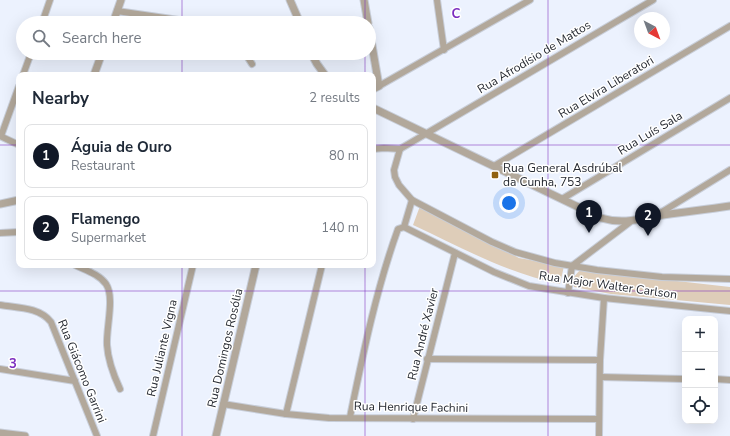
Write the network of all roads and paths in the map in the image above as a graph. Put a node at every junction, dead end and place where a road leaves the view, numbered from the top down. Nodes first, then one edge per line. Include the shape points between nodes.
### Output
1 (50, 0) edge
2 (121, 0) edge
3 (290, 0) edge
4 (364, 0) edge
5 (437, 0) edge
6 (530, 0) edge
7 (653, 0) edge
8 (117, 11) junction
9 (44, 16) edge
10 (115, 16) edge
11 (151, 16) edge
12 (297, 16) edge
13 (367, 16) edge
14 (730, 26) edge
15 (444, 50) junction
16 (28, 60) edge
17 (99, 60) edge
18 (249, 60) edge
19 (315, 60) edge
20 (373, 60) edge
21 (252, 64) dead end
22 (24, 72) edge
23 (95, 72) edge
24 (323, 72) edge
25 (374, 72) edge
26 (376, 88) edge
27 (16, 94) edge
28 (730, 98) edge
29 (376, 109) edge
30 (426, 134) junction
31 (0, 136) edge
32 (16, 144) edge
33 (376, 149) edge
34 (400, 149) junction
35 (494, 166) junction
36 (730, 170) edge
37 (412, 200) junction
38 (562, 200) junction
39 (16, 201) edge
40 (0, 204) edge
41 (730, 206) edge
42 (655, 216) junction
43 (630, 222) junction
44 (404, 227) junction
45 (16, 232) edge
46 (0, 233) edge
47 (455, 253) junction
48 (572, 266) junction
49 (81, 268) edge
50 (192, 268) edge
51 (255, 268) edge
52 (321, 268) edge
53 (730, 280) edge
54 (568, 293) junction
55 (604, 298) junction
56 (0, 305) edge
57 (730, 311) edge
58 (428, 359) junction
59 (600, 360) junction
60 (0, 369) edge
61 (600, 378) junction
62 (682, 379) edge
63 (718, 379) edge
64 (730, 380) edge
65 (75, 381) junction
66 (120, 389) dead end
67 (223, 404) junction
68 (286, 414) junction
69 (350, 418) junction
70 (413, 419) junction
71 (599, 419) junction
72 (0, 433) edge
73 (25, 436) edge
74 (96, 436) edge
75 (153, 436) edge
76 (216, 436) edge
77 (599, 436) edge

1 - 9 street
2 - 8 street
3 - 12 street
4 - 13 street
5 - 15 street
6 - 15 street
7 - 30 street, Rua Afrodísio de Mattos
8 - 10 street
8 - 11 street
14 - 35 street, Rua Elvira Liberatori
15 - 26 street
16 - 22 street
17 - 23 street
18 - 21 street
19 - 24 street
20 - 25 street
27 - 31 street
28 - 38 street, Rua Luís Sala
29 - 30 street
30 - 34 street
30 - 35 street
31 - 32 street
33 - 34 street
34 - 37 street, Rua Major Walter Carlson via 394,170 395,177
35 - 38 street
36 - 42 street
37 - 44 street
37 - 48 street, Rua Major Walter Carlson via 515,252
38 - 43 street via 601,218
39 - 40 street
41 - 42 street
42 - 43 street
43 - 48 street
44 - 47 street, Rua Major Walter Carlson
44 - 69 street via 398,229 391,250 365,344
45 - 46 street
47 - 54 street, Rua Major Walter Carlson via 529,286
47 - 58 street, Rua André Xavier
48 - 53 street, Rua Major Walter Carlson via 662,277
48 - 54 street
49 - 66 street via 100,278 110,293 107,344 109,362
50 - 75 street, Rua Juliante Vigna
51 - 67 street, Rua Domingos Rosólia
52 - 68 street
54 - 55 street, Rua Major Walter Carlson
55 - 57 street, Rua Major Walter Carlson
55 - 59 street
56 - 65 street, Rua Giácomo Garrini via 37,311 46,316
58 - 59 street
58 - 70 street, Rua André Xavier
59 - 61 street
60 - 65 street
61 - 62 street
61 - 71 street
63 - 64 street
65 - 74 street, Rua Giácomo Garrini
67 - 68 street, Rua Henrique Fachini
67 - 76 street, Rua Domingos Rosólia
68 - 69 street, Rua Henrique Fachini
69 - 70 street, Rua Henrique Fachini
70 - 71 street, Rua Henrique Fachini
71 - 77 street
72 - 73 street

